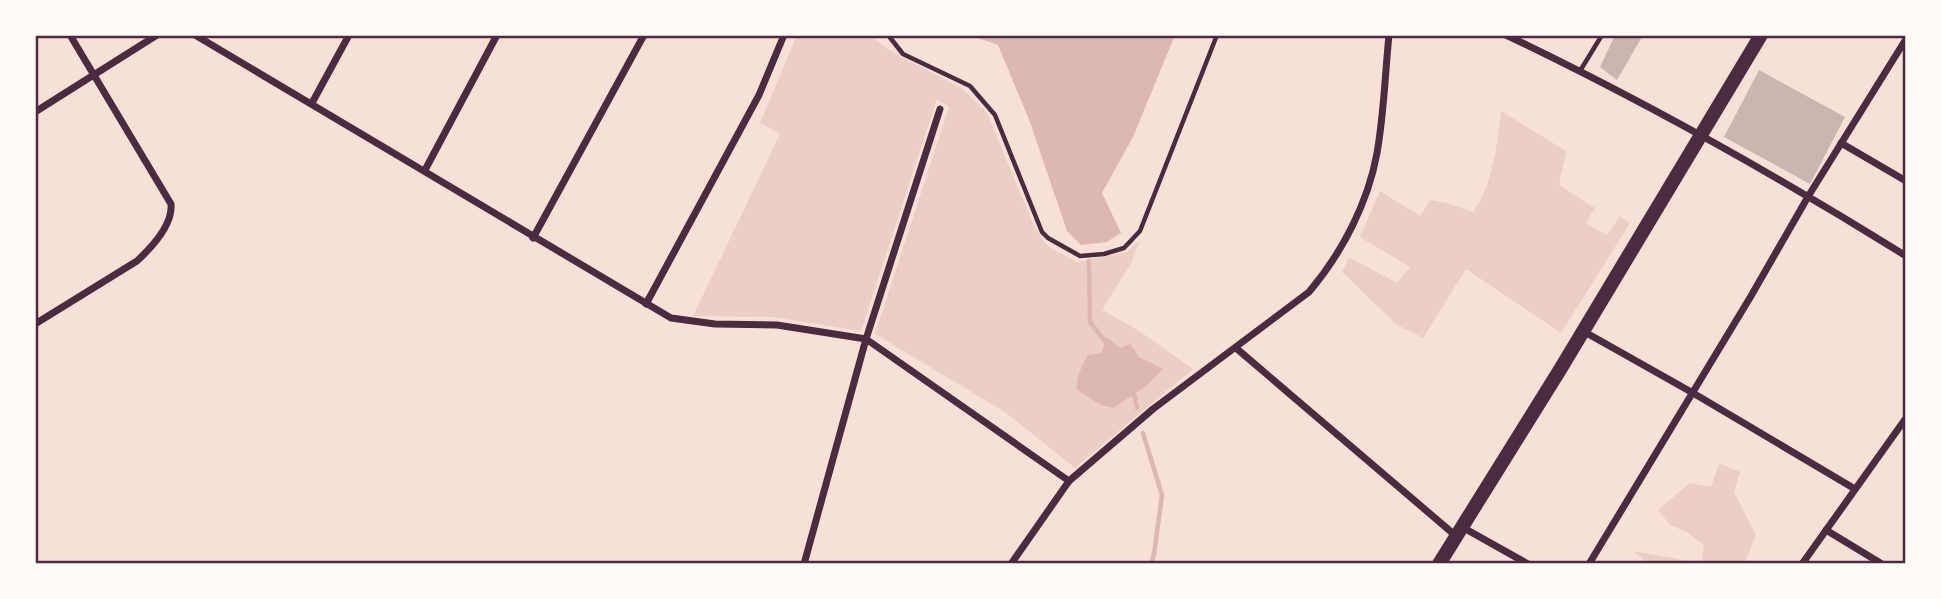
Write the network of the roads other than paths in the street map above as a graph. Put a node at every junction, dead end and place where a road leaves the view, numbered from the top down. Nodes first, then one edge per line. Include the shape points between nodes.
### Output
1 (70, 35) edge
2 (157, 35) edge
3 (195, 35) edge
4 (349, 35) edge
5 (498, 35) edge
6 (644, 35) edge
7 (784, 35) edge
8 (888, 35) edge
9 (1217, 35) edge
10 (1389, 35) edge
11 (1506, 35) edge
12 (1602, 35) edge
13 (1761, 35) edge
14 (1906, 39) edge
15 (1580, 71) junction
16 (96, 75) junction
17 (312, 103) junction
18 (940, 109) dead end
19 (35, 112) edge
20 (1701, 134) junction
21 (1841, 144) junction
22 (425, 170) junction
23 (1906, 181) edge
24 (1808, 195) junction
25 (533, 238) junction
26 (1906, 256) edge
27 (646, 304) junction
28 (35, 324) edge
29 (1582, 331) junction
30 (866, 339) junction
31 (1236, 348) junction
32 (1693, 393) junction
33 (1906, 418) edge
34 (1069, 481) junction
35 (1855, 489) junction
36 (1826, 530) junction
37 (1459, 532) junction
38 (803, 564) edge
39 (1011, 564) edge
40 (1438, 564) edge
41 (1528, 564) edge
42 (1589, 564) edge
43 (1802, 564) edge
44 (1882, 564) edge

1 - 16 street
2 - 16 street
3 - 17 street
4 - 17 street
5 - 22 street
6 - 25 street
7 - 27 street via 759,95
8 - 9 lane via 903,54 970,86 988,105 1042,232 1080,256 1124,247 1140,230
10 - 31 street via 1377,153 1349,233 1310,292
11 - 15 street
12 - 15 lane
13 - 20 main road
14 - 21 street
15 - 20 street
16 - 19 street
16 - 28 street via 171,204 169,217 137,261
17 - 22 street
18 - 30 street
20 - 24 street
20 - 29 main road
21 - 23 street
21 - 24 street
22 - 25 street
24 - 26 street
24 - 32 street
25 - 27 street
27 - 30 street via 684,321 776,325
29 - 32 street
29 - 37 main road
30 - 34 street
30 - 38 street
31 - 34 street via 1153,409
31 - 37 street
32 - 35 street
32 - 42 street
33 - 35 street
34 - 39 street
35 - 36 street
36 - 43 street
36 - 44 street
37 - 40 main road
37 - 41 street

